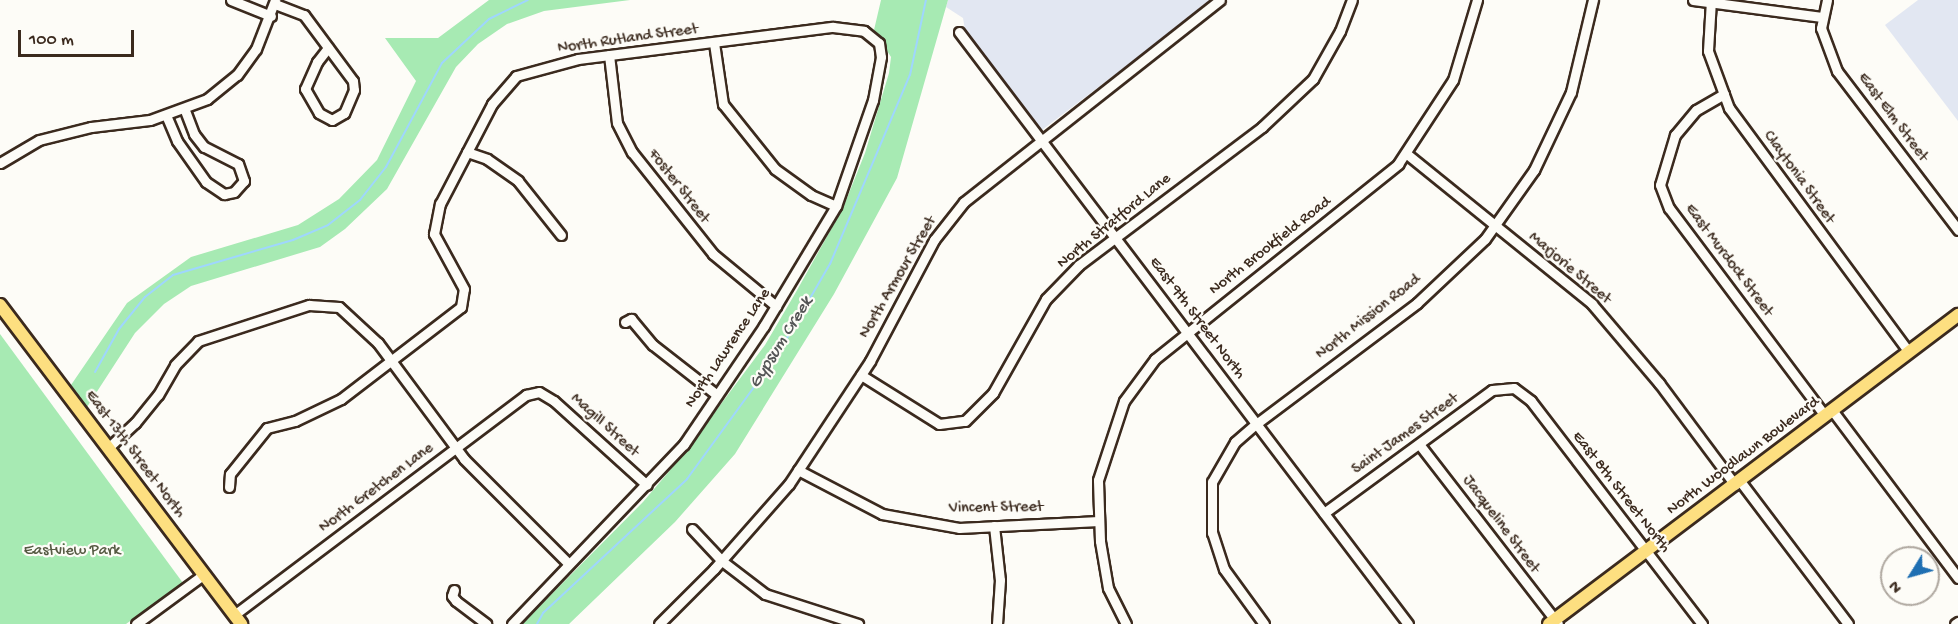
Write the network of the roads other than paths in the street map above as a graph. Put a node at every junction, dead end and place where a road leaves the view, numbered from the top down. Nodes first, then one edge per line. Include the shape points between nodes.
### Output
1 (231, 0) edge
2 (1220, 0) edge
3 (1352, 0) edge
4 (1477, 0) edge
5 (1593, 0) edge
6 (1693, 0) edge
7 (1827, 0) edge
8 (275, 2) edge
9 (1711, 2) edge
10 (272, 16) junction
11 (1822, 17) junction
12 (959, 32) dead end
13 (875, 40) joint
14 (714, 43) junction
15 (328, 48) junction
16 (609, 55) junction
17 (1724, 94) junction
18 (184, 110) junction
19 (166, 115) junction
20 (1040, 138) junction
21 (467, 152) junction
22 (1407, 154) junction
23 (2, 163) edge
24 (836, 206) junction
25 (1494, 226) junction
26 (1958, 230) edge
27 (561, 235) dead end
28 (1115, 237) junction
29 (0, 305) edge
30 (776, 306) junction
31 (1958, 315) edge
32 (625, 322) dead end
33 (1187, 332) junction
34 (1909, 352) junction
35 (392, 362) junction
36 (861, 375) junction
37 (1508, 389) joint
38 (539, 392) joint
39 (717, 395) junction
40 (1829, 413) junction
41 (1256, 423) junction
42 (1419, 444) junction
43 (108, 448) junction
44 (456, 448) junction
45 (798, 470) junction
46 (1737, 483) junction
47 (647, 485) junction
48 (229, 487) dead end
49 (1324, 513) junction
50 (1099, 521) junction
51 (994, 526) junction
52 (692, 529) dead end
53 (1647, 551) junction
54 (722, 561) junction
55 (568, 563) junction
56 (204, 574) junction
57 (1958, 578) edge
58 (453, 590) dead end
59 (238, 619) edge
60 (1554, 623) edge
61 (136, 624) edge
62 (486, 624) edge
63 (512, 624) edge
64 (659, 624) edge
65 (858, 624) edge
66 (997, 624) edge
67 (1126, 624) edge
68 (1264, 624) edge
69 (1408, 624) edge
70 (1702, 624) edge
71 (1848, 624) edge

1 - 10 street
2 - 20 street, North Armour Street
3 - 28 street, North Stratford Lane via 1341,31 1313,79 1262,128
4 - 22 street, North Brookfield Road via 1453,80
5 - 25 street, North Mission Road via 1571,92 1534,170
6 - 9 street
7 - 11 street
8 - 10 street
8 - 15 street via 304,15
9 - 11 street
9 - 17 street, Claytonia Street via 1708,51
10 - 18 street via 256,49 237,75 207,99
11 - 26 street, East Elm Street via 1824,39 1837,71
12 - 20 street, East 9th Street North
13 - 14 street, North Rutland Street via 864,31 833,27
13 - 24 street, North Lawrence Lane via 881,57 873,100
14 - 16 street, North Rutland Street
14 - 24 street via 723,104 775,170 811,195
15 - 15 street via 305,88 319,113 333,120 344,113 354,90 353,81
16 - 21 street, North Rutland Street via 516,76 492,104
16 - 30 street, Foster Street via 617,123 632,152 713,254
17 - 34 street, Claytonia Street via 1729,108 1771,168
17 - 40 street, East Murdock Street via 1696,110 1675,135 1660,185 1669,208
18 - 19 street
18 - 19 street via 204,147 238,164 244,181 234,192 224,194 206,182 177,141
19 - 23 street via 39,141
20 - 28 street, East 9th Street North
20 - 36 street, North Armour Street via 963,202 934,240
21 - 27 street via 487,159 518,181
21 - 35 street, North Rutland Street via 440,204 434,234 465,289 461,307
22 - 25 street, Marjorie Street
22 - 33 street, North Brookfield Road via 1321,229
24 - 30 street, North Lawrence Lane
25 - 41 street, North Mission Road via 1417,303
25 - 46 street, Marjorie Street via 1592,304
28 - 33 street, East 9th Street North
28 - 36 street, North Stratford Lane via 1047,299 993,393 965,421 939,424
29 - 43 main road, East 13th Street North
30 - 39 street, North Lawrence Lane
31 - 34 main road, North Woodlawn Boulevard
32 - 39 street via 631,319 653,345
33 - 41 street, East 9th Street North
33 - 50 street, North Brookfield Road via 1155,359 1124,401 1098,480
34 - 40 main road, North Woodlawn Boulevard
35 - 43 street via 358,321 339,307 309,305 244,323 198,341 175,365 135,423
35 - 44 street
35 - 48 street, North Rutland Street via 341,399 295,422 267,428 230,474
36 - 45 street, North Armour Street
37 - 42 street, Saint James Street via 1492,390
37 - 53 street, East 8th Street North via 1515,388 1531,401
38 - 44 street, North Gretchen Lane via 526,395
38 - 47 street, Magill Street
39 - 47 street, North Lawrence Lane via 684,444
40 - 46 main road, North Woodlawn Boulevard
40 - 57 street, East Murdock Street
41 - 49 street, East 9th Street North
41 - 68 street, North Mission Road via 1235,442 1212,482 1212,524 1224,569
42 - 49 street, Saint James Street
42 - 60 street, Jacqueline Street
43 - 56 main road, East 13th Street North
44 - 55 street
44 - 59 street, North Gretchen Lane
45 - 51 street, Vincent Street via 882,514 959,528
45 - 54 street, North Armour Street
46 - 53 main road, North Woodlawn Boulevard
46 - 71 street, Marjorie Street
47 - 55 street, North Lawrence Lane
49 - 69 street, East 9th Street North
50 - 51 street, Vincent Street
50 - 67 street, North Brookfield Road via 1108,588
51 - 66 street via 1000,580
52 - 54 street
53 - 60 main road, North Woodlawn Boulevard
53 - 70 street, East 8th Street North
54 - 64 street, North Armour Street
54 - 65 street via 765,594
55 - 63 street, North Lawrence Lane
56 - 59 main road, East 13th Street North
56 - 61 street
58 - 62 street via 452,596

